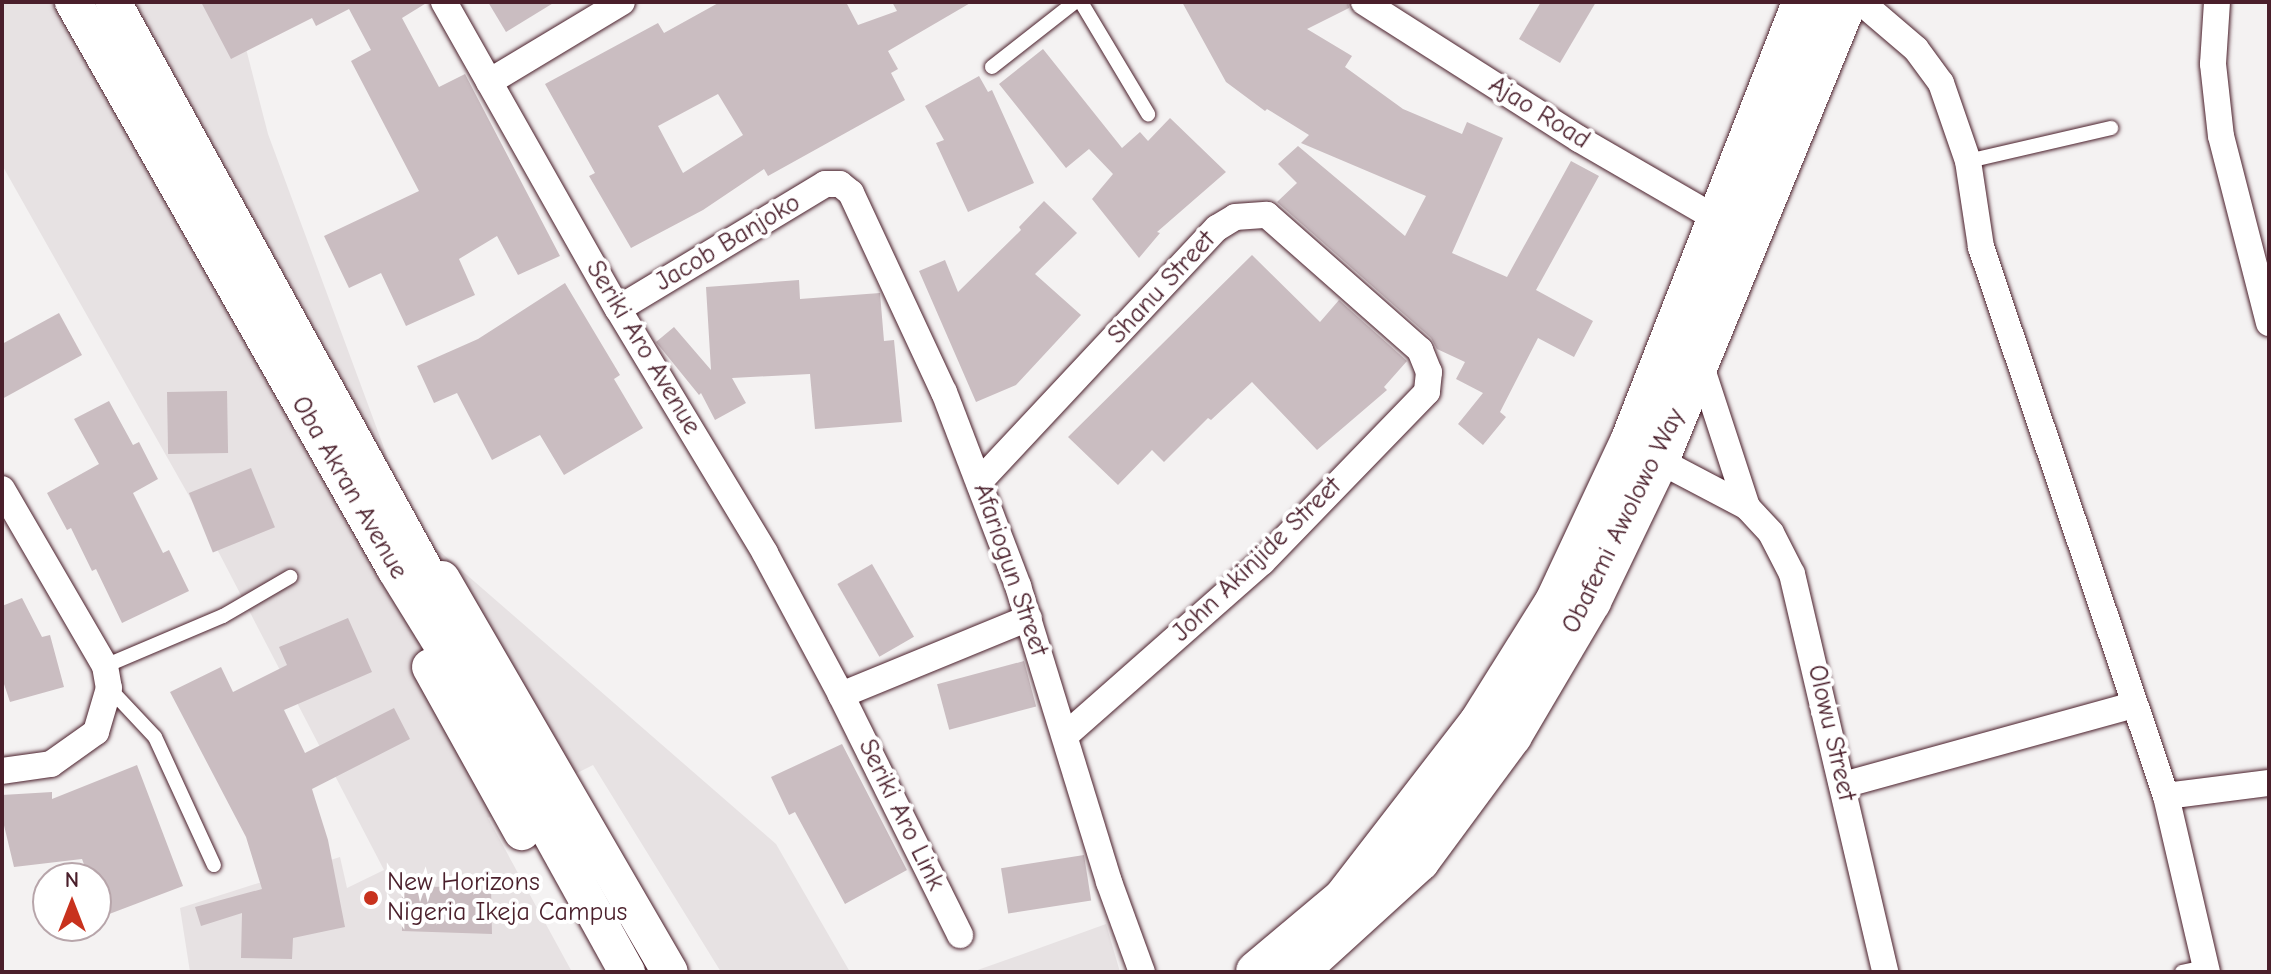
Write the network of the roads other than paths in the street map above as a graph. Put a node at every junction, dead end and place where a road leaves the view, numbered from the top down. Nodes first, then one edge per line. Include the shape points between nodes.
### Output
1 (73, 2) edge
2 (113, 2) edge
3 (444, 2) edge
4 (622, 2) edge
5 (1078, 2) edge
6 (1364, 2) edge
7 (1803, 2) edge
8 (1846, 2) edge
9 (1861, 2) edge
10 (2217, 2) edge
11 (992, 67) dead end
12 (489, 82) junction
13 (1148, 114) dead end
14 (2111, 128) dead end
15 (1968, 161) junction
16 (840, 184) joint
17 (1717, 219) junction
18 (2265, 292) edge
19 (618, 309) junction
20 (2269, 323) edge
21 (1699, 360) junction
22 (1429, 372) joint
23 (1658, 460) junction
24 (979, 482) junction
25 (2, 489) edge
26 (1747, 507) junction
27 (403, 531) junction
28 (395, 569) junction
29 (290, 577) dead end
30 (1029, 618) junction
31 (107, 677) junction
32 (841, 695) junction
33 (486, 699) junction
34 (2134, 705) junction
35 (1066, 735) junction
36 (2, 771) edge
37 (2269, 783) edge
38 (1843, 785) junction
39 (2166, 796) junction
40 (214, 865) dead end
41 (1350, 907) junction
42 (960, 935) dead end
43 (2198, 970) edge
44 (600, 972) edge
45 (627, 972) edge
46 (651, 972) edge
47 (670, 972) edge
48 (1142, 972) edge
49 (1257, 972) edge
50 (1296, 972) edge
51 (1885, 972) edge

1 - 28 main road, Oba Akran Avenue
2 - 27 main road, Oba Akran Avenue
3 - 12 street, Seriki Aro Avenue
4 - 12 street
5 - 11 lane
5 - 13 lane
6 - 17 street, Ajao Road via 1579,139
7 - 17 main road, Obafemi Awolowo Way
8 - 21 main road, Obafemi Awolowo Way
9 - 15 street via 1916,49 1941,83
10 - 18 street via 2213,64 2221,136
12 - 19 street, Seriki Aro Avenue
14 - 15 lane
15 - 34 street via 1981,247
16 - 19 street, Jacob Banjoko via 825,184
16 - 24 street, Afariogun Street via 851,193 944,392
17 - 41 main road, Obafemi Awolowo Way via 1631,442 1556,602 1480,723
18 - 20 street
19 - 32 street, Seriki Aro Avenue via 765,553
21 - 23 main road, Obafemi Awolowo Way
21 - 26 street, Olowu Street
22 - 24 street, Shanu Street via 1420,350 1267,215 1235,217 1217,228
22 - 35 street, John Akinjide Street via 1427,392 1262,562
23 - 26 street, Olowu Street
23 - 41 main road, Obafemi Awolowo Way via 1590,601 1511,735 1419,860
24 - 30 street, Afariogun Street
25 - 31 street
26 - 38 street, Olowu Street via 1771,533 1792,574
27 - 33 main road, Oba Akran Avenue
27 - 47 main road via 432,564 492,663
28 - 33 main road, Oba Akran Avenue
28 - 44 main road via 400,611
29 - 31 lane
30 - 32 street
30 - 35 street, Afariogun Street
31 - 36 street via 96,732 51,764
31 - 40 lane via 155,737
32 - 42 street, Seriki Aro Link
33 - 45 main road, Oba Akran Avenue
33 - 46 main road, Oba Akran Avenue
34 - 38 street
34 - 39 street
35 - 48 street, Afariogun Street
37 - 39 street
38 - 51 street, Olowu Street
39 - 43 street
41 - 49 main road, Obafemi Awolowo Way
41 - 50 main road, Obafemi Awolowo Way

